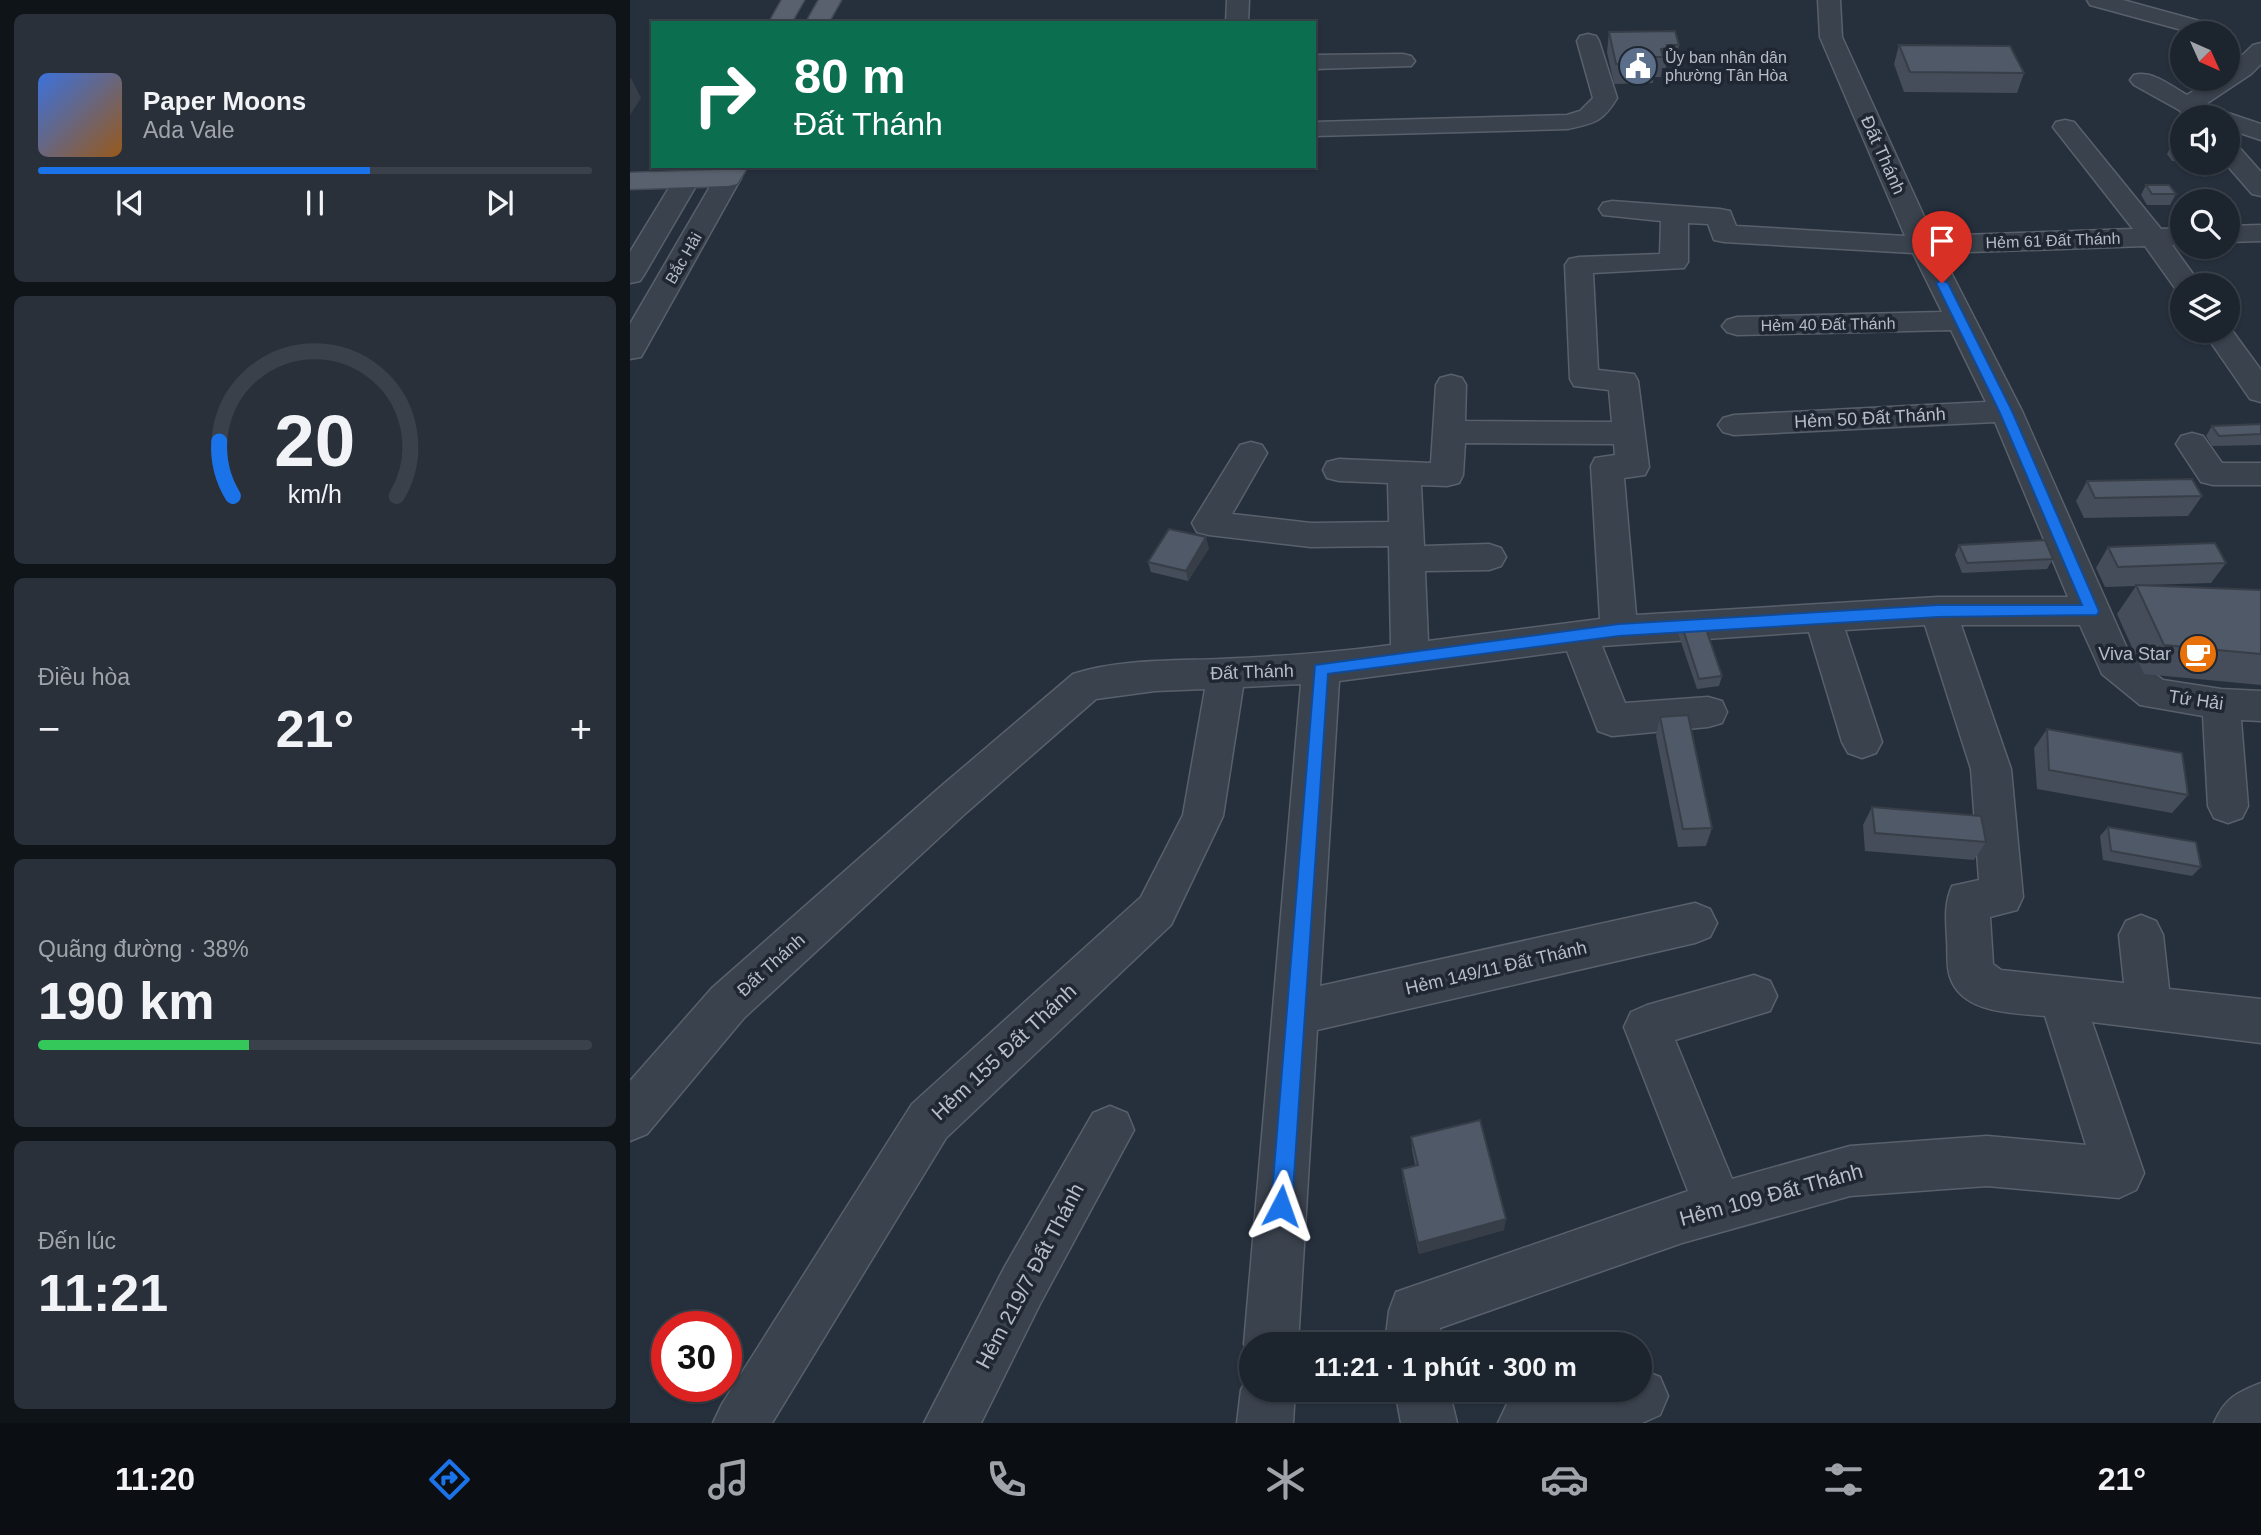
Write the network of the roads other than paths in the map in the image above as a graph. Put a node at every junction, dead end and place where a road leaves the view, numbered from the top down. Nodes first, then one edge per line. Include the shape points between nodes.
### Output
1 (793, 0) edge
2 (830, 0) edge
3 (1238, 0) edge
4 (1829, 0) edge
5 (2098, 0) edge
6 (781, 21) edge
7 (818, 21) edge
8 (1237, 21) edge
9 (2174, 21) edge
10 (1588, 41) dead end
11 (2240, 41) edge
12 (2261, 49) edge
13 (1403, 61) dead end
14 (1316, 62) edge
15 (2142, 80) dead end
16 (2183, 105) edge
17 (2200, 105) edge
18 (2240, 125) edge
19 (2065, 127) dead end
20 (1316, 130) edge
21 (2261, 133) edge
22 (2240, 164) edge
23 (732, 172) edge
24 (691, 173) edge
25 (630, 181) edge
26 (2261, 188) edge
27 (1612, 209) dead end
28 (1675, 214) junction
29 (2261, 233) edge
30 (2240, 234) edge
31 (2170, 236) edge
32 (2153, 237) junction
33 (1923, 245) junction
34 (2178, 273) edge
35 (630, 275) edge
36 (1961, 321) junction
37 (1737, 326) dead end
38 (2226, 343) edge
39 (630, 350) edge
40 (1451, 385) dead end
41 (2261, 392) edge
42 (2006, 411) junction
43 (1734, 425) dead end
44 (1449, 432) junction
45 (1629, 433) junction
46 (2192, 444) dead end
47 (1251, 453) dead end
48 (1339, 470) dead end
49 (1404, 473) junction
50 (2261, 474) edge
51 (1406, 547) junction
52 (1489, 557) dead end
53 (1938, 611) junction
54 (2092, 611) junction
55 (1822, 617) junction
56 (1619, 630) junction
57 (1579, 635) junction
58 (1410, 657) junction
59 (1321, 669) junction
60 (1226, 674) junction
61 (2221, 704) junction
62 (2261, 706) edge
63 (1708, 712) dead end
64 (1862, 742) dead end
65 (2228, 806) dead end
66 (1695, 923) dead end
67 (2141, 935) dead end
68 (1754, 996) dead end
69 (2061, 997) junction
70 (2149, 1008) junction
71 (1296, 1013) junction
72 (2259, 1026) edge
73 (630, 1118) edge
74 (1110, 1130) dead end
75 (1720, 1207) junction
76 (1272, 1332) edge
77 (1413, 1332) edge
78 (1267, 1402) edge
79 (1425, 1402) edge
80 (1615, 1402) edge
81 (2261, 1410) edge
82 (741, 1423) edge
83 (952, 1423) edge
84 (1265, 1423) edge
85 (1429, 1423) edge
86 (1526, 1423) edge
87 (2242, 1423) edge

1 - 6 main road
2 - 7 main road
3 - 8 street
4 - 33 street, Đất Thánh via 1831,37
5 - 9 street
10 - 20 street via 1605,98 1589,116 1544,124
11 - 12 street
12 - 17 street
13 - 14 street
15 - 16 street
18 - 21 street
19 - 32 street
22 - 26 street
23 - 24 main road
23 - 39 street, Bắc Hải
24 - 25 main road
24 - 35 street
27 - 28 street
28 - 33 street, Hẻm 61 Đất Thánh via 1720,217 1724,234
28 - 45 street via 1674,262 1579,265 1585,379 1623,381
29 - 30 street
31 - 32 street, Hẻm 61 Đất Thánh
32 - 33 street, Hẻm 61 Đất Thánh
32 - 34 street
33 - 36 street, Đất Thánh
36 - 37 street, Hẻm 40 Đất Thánh
36 - 42 street, Đất Thánh
38 - 41 street
40 - 44 street
42 - 43 street, Hẻm 50 Đất Thánh
42 - 54 street, Đất Thánh
44 - 45 street
44 - 49 street via 1447,475
45 - 56 street via 1633,467 1607,467
46 - 50 street via 2213,474
47 - 51 street via 1209,523
48 - 49 street
49 - 51 street
51 - 52 street
51 - 58 street
53 - 54 street, Đất Thánh
53 - 55 street, Đất Thánh
53 - 69 street via 1991,769 2002,897 1967,900 1971,975 1994,990
54 - 61 street, Tứ Hải via 2115,664 2153,694
55 - 56 street, Đất Thánh
55 - 64 street
56 - 57 street, Đất Thánh
57 - 58 street, Đất Thánh
57 - 63 street via 1612,720
58 - 59 street, Đất Thánh
59 - 60 street, Đất Thánh
59 - 71 street
60 - 73 street, Đất Thánh via 1155,676 1086,685 728,1003
60 - 82 street, Hẻm 155 Đất Thánh via 1203,816 1156,911 929,1121
61 - 62 street, Tứ Hải
61 - 65 street
66 - 71 street, Hẻm 149/11 Đất Thánh
67 - 70 street
68 - 75 street via 1647,1027
69 - 70 street
69 - 75 street, Hẻm 109 Đất Thánh via 2119,1173 1987,1161 1850,1171
70 - 72 street
71 - 76 street
74 - 83 street, Hẻm 219/7 Đất Thánh
75 - 77 street, Hẻm 109 Đất Thánh via 1415,1311
78 - 84 street
79 - 85 street
80 - 86 street
81 - 87 street

